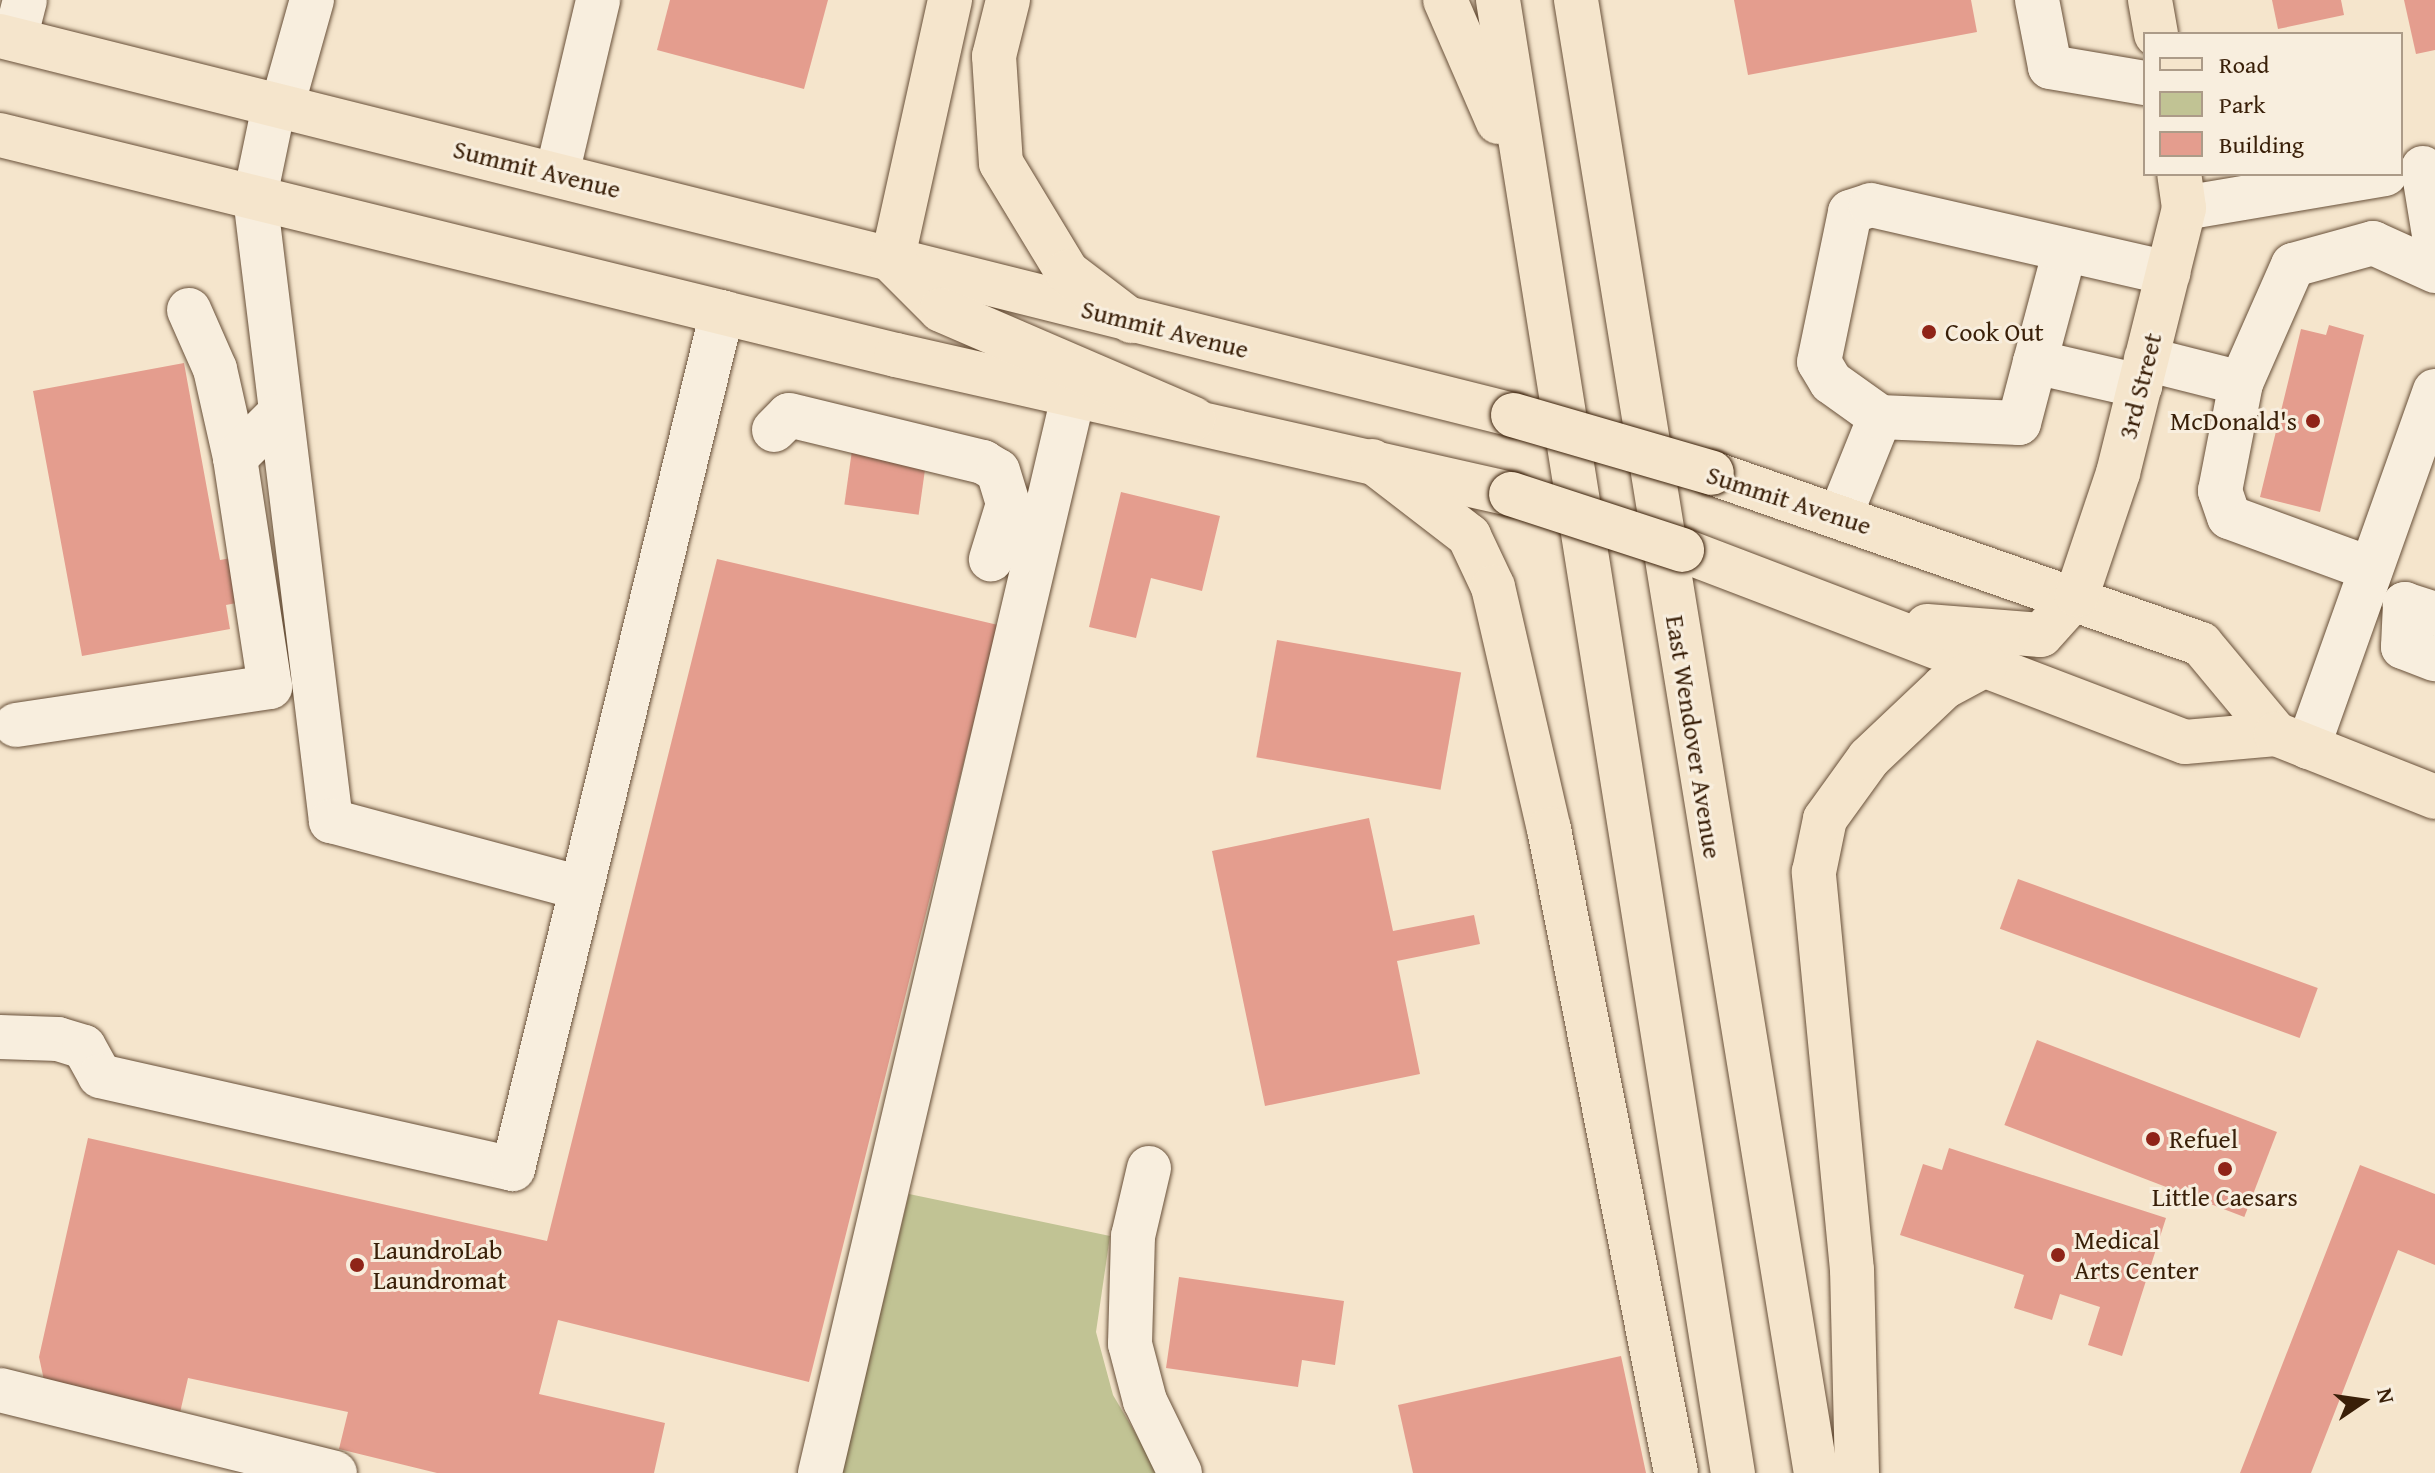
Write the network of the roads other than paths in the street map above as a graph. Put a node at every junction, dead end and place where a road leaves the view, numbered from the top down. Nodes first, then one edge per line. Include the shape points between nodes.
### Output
1 (312, 0) edge
2 (598, 0) edge
3 (950, 0) edge
4 (1008, 0) edge
5 (1445, 0) edge
6 (1498, 0) edge
7 (1576, 0) edge
8 (2037, 0) edge
9 (2150, 0) edge
10 (13, 25) edge
11 (2156, 32) edge
12 (2143, 83) edge
13 (279, 102) junction
14 (0, 135) edge
15 (2411, 170) edge
16 (557, 174) junction
17 (2346, 176) edge
18 (2182, 191) edge
19 (255, 197) junction
20 (1530, 206) junction
21 (2435, 241) edge
22 (2065, 250) junction
23 (892, 261) junction
24 (2435, 271) edge
25 (2168, 273) junction
26 (189, 310) dead end
27 (722, 312) junction
28 (1131, 321) junction
29 (2035, 362) junction
30 (2143, 372) junction
31 (2241, 383) junction
32 (2435, 391) edge
33 (1074, 393) junction
34 (277, 416) junction
35 (1880, 417) junction
36 (1194, 419) junction
37 (774, 430) dead end
38 (235, 458) junction
39 (1372, 461) junction
40 (1840, 516) junction
41 (991, 559) dead end
42 (2367, 582) junction
43 (2077, 595) junction
44 (2425, 601) edge
45 (1872, 620) junction
46 (2435, 659) edge
47 (1985, 665) junction
48 (16, 725) dead end
49 (2292, 740) junction
50 (2435, 797) edge
51 (581, 888) junction
52 (0, 1037) edge
53 (1149, 1168) dead end
54 (0, 1390) edge
55 (335, 1473) edge
56 (820, 1473) edge
57 (1180, 1473) edge
58 (1676, 1473) edge
59 (1733, 1473) edge
60 (1816, 1473) edge
61 (1857, 1473) edge

1 - 13 street
2 - 16 street
3 - 23 main road
4 - 28 main road via 994,56 1001,163 1067,272
5 - 20 main road
6 - 20 main road
7 - 60 main road, East Wendover Avenue
8 - 12 street via 2050,67
9 - 11 main road
10 - 13 main road, Summit Avenue
13 - 16 main road, Summit Avenue
13 - 19 street
14 - 19 main road, Summit Avenue
15 - 21 street
16 - 23 main road, Summit Avenue
17 - 18 street
18 - 25 main road, 3rd Street
19 - 27 main road, Summit Avenue
19 - 34 street
20 - 59 main road
22 - 25 street
22 - 29 street
22 - 35 street via 1871,205 1850,212 1819,362 1831,382
23 - 28 main road, Summit Avenue
23 - 36 main road via 941,310
24 - 31 street via 2373,243 2293,265
25 - 30 main road, 3rd Street
26 - 38 street via 215,369
27 - 33 main road, Summit Avenue
27 - 51 street
28 - 40 main road, Summit Avenue, bridge via 1513,415
29 - 30 street
29 - 35 street via 2019,423
30 - 31 street
30 - 43 main road, 3rd Street
31 - 42 street via 2220,491 2229,517
32 - 42 street
33 - 36 main road, Summit Avenue
33 - 56 street
34 - 38 street
34 - 51 street via 331,821
35 - 40 street
36 - 39 main road, Summit Avenue
37 - 41 street via 789,415 983,462 998,471 1008,504
38 - 48 street via 270,687
39 - 45 main road, Summit Avenue, bridge via 1511,494
39 - 58 main road via 1469,536 1493,587 1549,829
40 - 43 main road, Summit Avenue
42 - 44 street
42 - 49 street
43 - 45 main road via 2041,635
43 - 49 main road, Summit Avenue via 2201,644
44 - 46 street via 2403,647
45 - 47 main road, Summit Avenue
47 - 49 main road, Summit Avenue via 2185,742
47 - 61 main road via 1934,695 1869,758 1825,819 1814,872 1852,1270
49 - 50 main road, Summit Avenue
51 - 52 street via 513,1169 100,1076 84,1047 58,1039
53 - 57 street via 1133,1236 1130,1344 1145,1401
54 - 55 street

